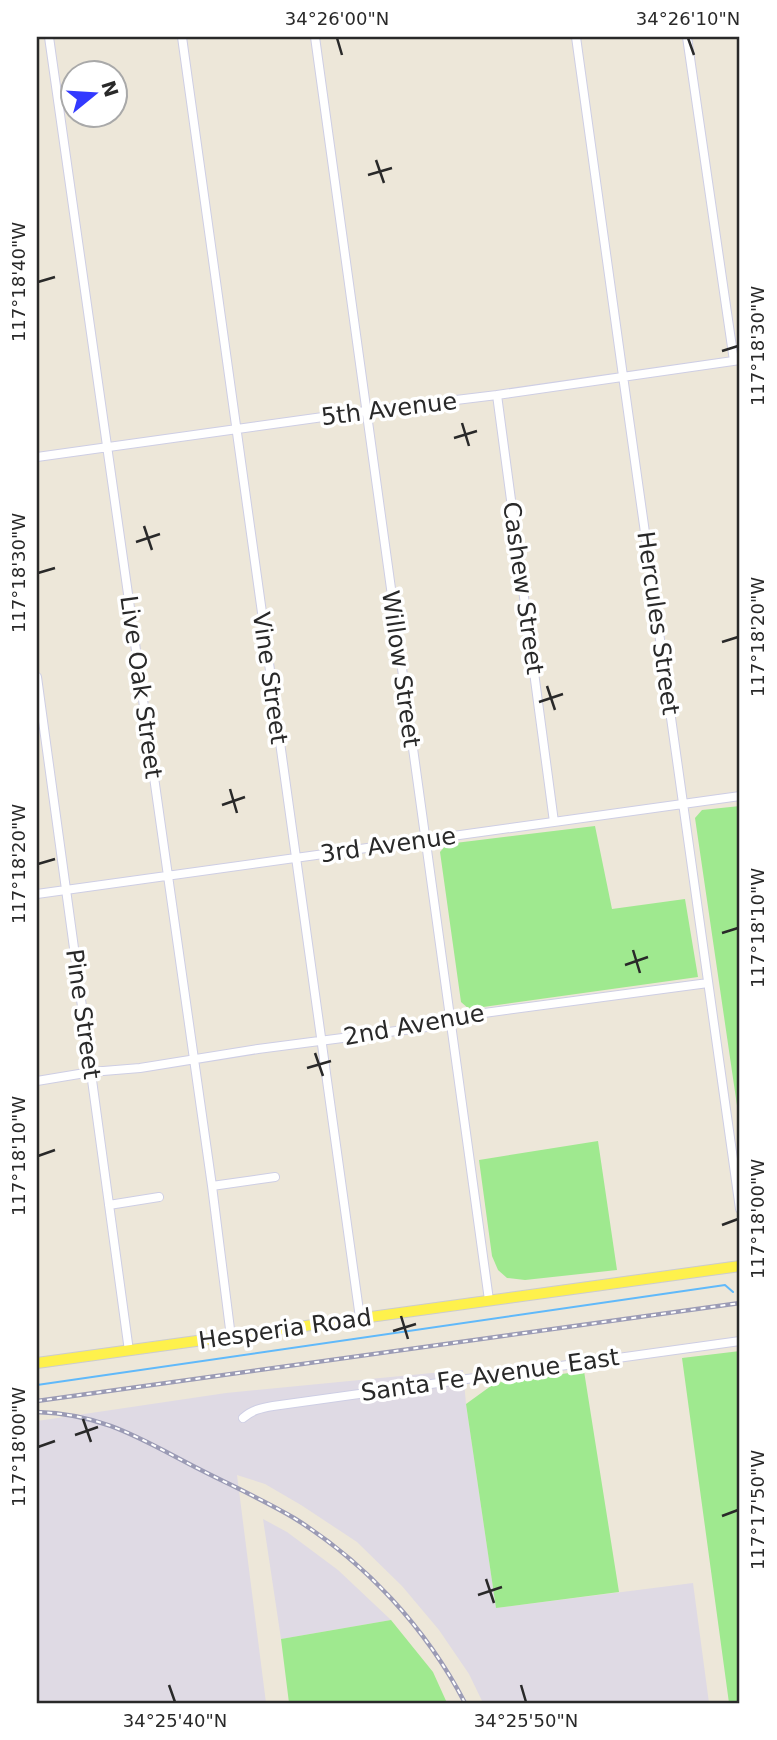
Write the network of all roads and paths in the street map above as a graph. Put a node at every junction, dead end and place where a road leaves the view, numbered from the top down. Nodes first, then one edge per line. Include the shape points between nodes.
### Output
1 (50, 37) edge
2 (182, 37) edge
3 (314, 37) edge
4 (576, 37) edge
5 (687, 37) edge
6 (737, 361) edge
7 (623, 376) junction
8 (497, 395) junction
9 (366, 411) junction
10 (236, 429) junction
11 (108, 448) junction
12 (37, 457) edge
13 (37, 677) edge
14 (740, 796) edge
15 (684, 803) junction
16 (554, 822) junction
17 (425, 840) junction
18 (296, 858) junction
19 (167, 875) junction
20 (66, 890) junction
21 (37, 894) edge
22 (709, 983) junction
23 (450, 1024) junction
24 (321, 1041) junction
25 (194, 1059) junction
26 (91, 1072) junction
27 (37, 1081) edge
28 (275, 1177) dead end
29 (212, 1186) junction
30 (159, 1196) dead end
31 (109, 1205) junction
32 (740, 1209) edge
33 (740, 1266) edge
34 (489, 1300) junction
35 (360, 1318) junction
36 (231, 1336) junction
37 (740, 1341) edge
38 (129, 1350) junction
39 (37, 1363) edge
40 (243, 1418) dead end

1 - 11 street, Live Oak Street
2 - 10 street, Vine Street
3 - 9 street, Willow Street
4 - 7 street, Hercules Street
5 - 6 street
6 - 7 street, 5th Avenue
7 - 8 street, 5th Avenue
7 - 15 street, Hercules Street
8 - 9 street, 5th Avenue
8 - 16 street, Cashew Street
9 - 10 street, 5th Avenue
9 - 17 street, Willow Street
10 - 11 street, 5th Avenue
10 - 18 street, Vine Street
11 - 12 street, 5th Avenue
11 - 19 street, Live Oak Street
13 - 20 street, Pine Street
14 - 15 street, 3rd Avenue
15 - 16 street, 3rd Avenue
15 - 22 street, Hercules Street
16 - 17 street, 3rd Avenue
17 - 18 street, 3rd Avenue
17 - 23 street, Willow Street
18 - 19 street, 3rd Avenue
18 - 24 street, Vine Street
19 - 20 street, 3rd Avenue
19 - 25 street, Live Oak Street
20 - 21 street, 3rd Avenue
20 - 26 street, Pine Street
22 - 23 street, 2nd Avenue via 462,1016
22 - 32 street, Hercules Street
23 - 24 street, 2nd Avenue
23 - 34 street, Willow Street
24 - 25 street, 2nd Avenue
24 - 35 street, Vine Street
25 - 26 street, 2nd Avenue
25 - 29 street, Live Oak Street
26 - 27 street, 2nd Avenue
26 - 31 street, Pine Street
28 - 29 street
29 - 36 street, Live Oak Street
30 - 31 street
31 - 38 street, Pine Street
33 - 34 main road, Hesperia Road
34 - 35 main road, Hesperia Road
35 - 36 main road, Hesperia Road
36 - 38 main road, Hesperia Road
37 - 40 street, Santa Fe Avenue East via 273,1406
38 - 39 main road, Hesperia Road

